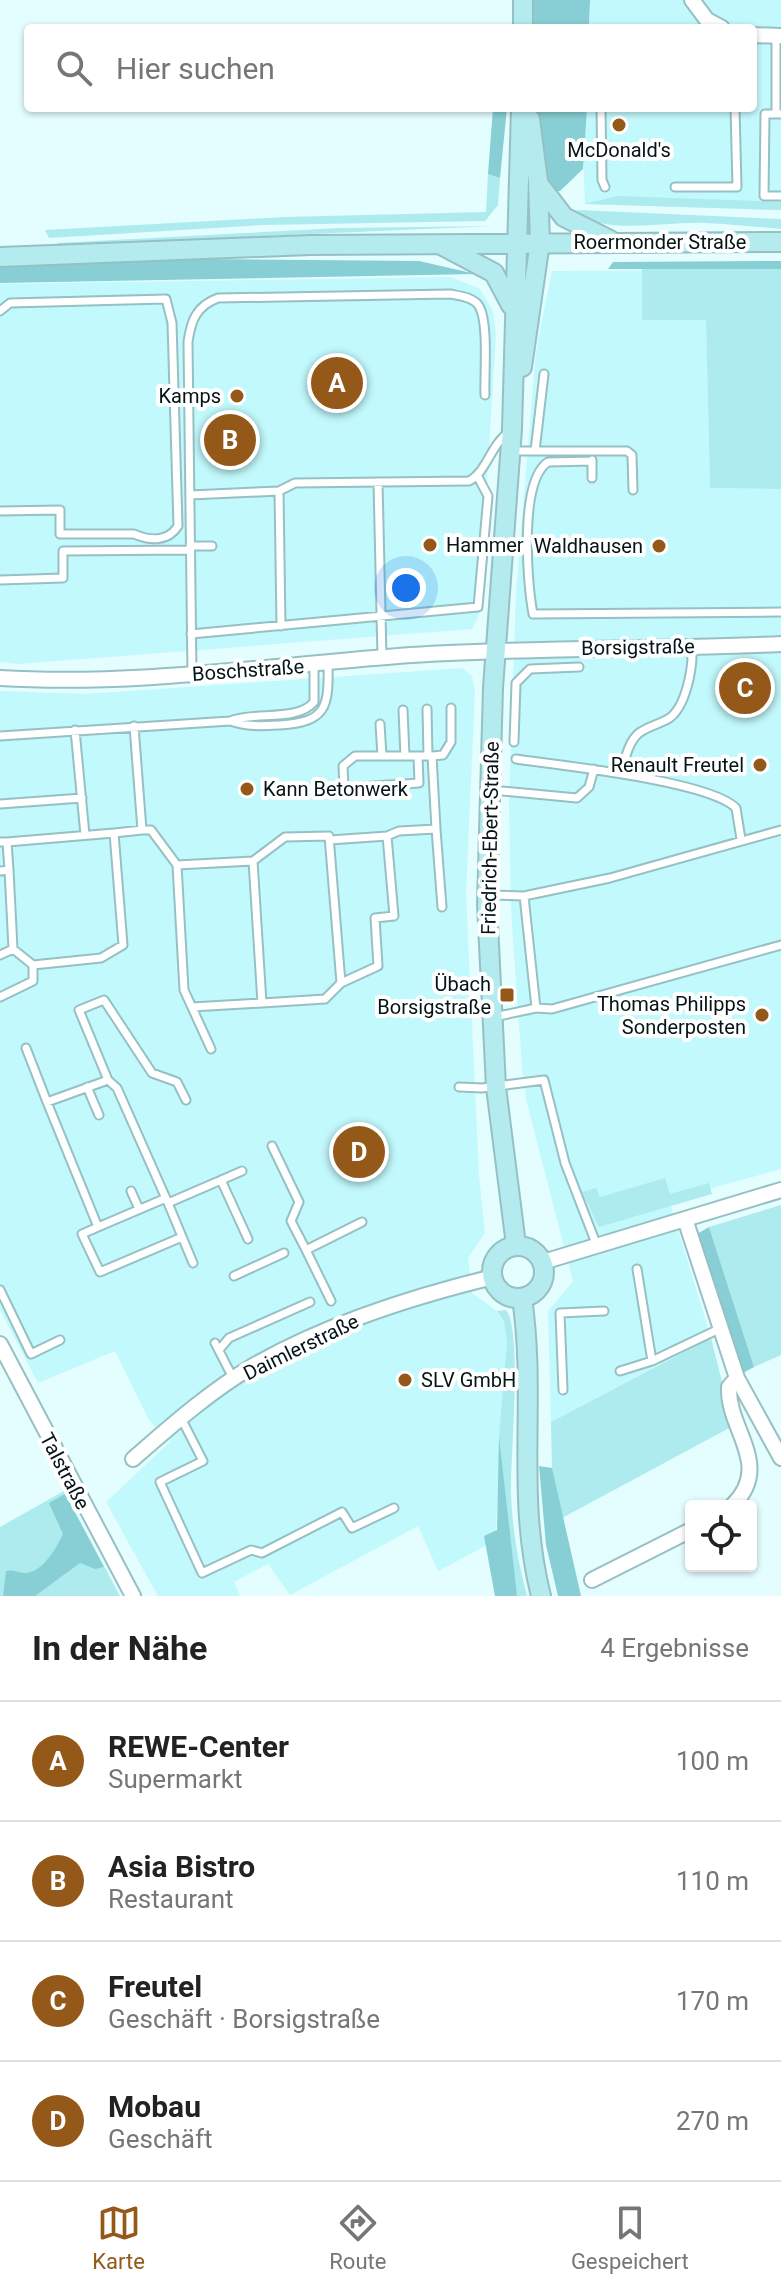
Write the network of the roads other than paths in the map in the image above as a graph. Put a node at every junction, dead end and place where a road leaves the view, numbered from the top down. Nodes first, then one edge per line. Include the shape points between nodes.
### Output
1 (523, 0) edge
2 (692, 0) edge
3 (523, 24) edge
4 (704, 24) edge
5 (757, 35) edge
6 (778, 36) edge
7 (521, 112) edge
8 (529, 112) edge
9 (601, 112) edge
10 (735, 112) edge
11 (778, 114) edge
12 (538, 181) junction
13 (605, 187) dead end
14 (675, 187) dead end
15 (781, 196) edge
16 (516, 242) junction
17 (540, 242) junction
18 (613, 242) junction
19 (781, 242) edge
20 (441, 245) junction
21 (0, 257) edge
22 (0, 311) edge
23 (514, 312) junction
24 (544, 374) dead end
25 (485, 395) dead end
26 (512, 429) junction
27 (592, 450) junction
28 (511, 451) junction
29 (535, 451) junction
30 (592, 461) junction
31 (478, 477) junction
32 (592, 478) dead end
33 (378, 482) junction
34 (633, 490) dead end
35 (279, 491) junction
36 (190, 495) junction
37 (0, 511) edge
38 (212, 546) dead end
39 (190, 548) junction
40 (0, 580) edge
41 (781, 612) edge
42 (380, 615) junction
43 (281, 626) junction
44 (191, 634) junction
45 (781, 644) edge
46 (692, 646) junction
47 (495, 650) junction
48 (382, 657) junction
49 (321, 664) junction
50 (579, 667) dead end
51 (192, 675) junction
52 (0, 678) edge
53 (451, 708) dead end
54 (427, 709) dead end
55 (403, 710) dead end
56 (230, 721) junction
57 (380, 724) dead end
58 (134, 726) junction
59 (75, 730) junction
60 (0, 736) edge
61 (514, 742) dead end
62 (382, 756) junction
63 (405, 756) junction
64 (418, 756) junction
65 (430, 756) junction
66 (516, 759) dead end
67 (594, 769) junction
68 (621, 773) junction
69 (489, 789) junction
70 (82, 798) junction
71 (0, 804) edge
72 (436, 829) junction
73 (142, 830) junction
74 (781, 830) edge
75 (114, 833) junction
76 (85, 835) junction
77 (387, 836) junction
78 (741, 839) junction
79 (330, 840) junction
80 (3, 842) edge
81 (253, 861) junction
82 (177, 865) junction
83 (4, 871) edge
84 (487, 895) junction
85 (524, 896) junction
86 (442, 907) dead end
87 (781, 945) edge
88 (13, 949) junction
89 (0, 955) edge
90 (33, 965) junction
91 (341, 983) junction
92 (0, 997) edge
93 (262, 1003) junction
94 (192, 1007) junction
95 (536, 1008) junction
96 (492, 1017) junction
97 (26, 1048) dead end
98 (211, 1049) dead end
99 (108, 1080) junction
100 (87, 1087) junction
101 (459, 1087) dead end
102 (496, 1087) junction
103 (186, 1100) dead end
104 (47, 1102) junction
105 (99, 1115) dead end
106 (272, 1146) dead end
107 (242, 1171) dead end
108 (221, 1180) junction
109 (781, 1190) edge
110 (131, 1191) dead end
111 (167, 1200) junction
112 (139, 1209) junction
113 (685, 1219) junction
114 (362, 1222) dead end
115 (98, 1227) junction
116 (182, 1237) junction
117 (248, 1239) dead end
118 (516, 1245) junction
119 (597, 1246) junction
120 (306, 1250) junction
121 (284, 1253) dead end
122 (543, 1262) junction
123 (193, 1263) dead end
124 (637, 1269) dead end
125 (234, 1276) dead end
126 (493, 1277) junction
127 (0, 1290) edge
128 (522, 1298) junction
129 (331, 1301) dead end
130 (310, 1302) dead end
131 (604, 1311) dead end
132 (719, 1329) junction
133 (60, 1340) dead end
134 (0, 1344) edge
135 (652, 1361) junction
136 (620, 1371) dead end
137 (737, 1378) junction
138 (234, 1380) junction
139 (563, 1390) dead end
140 (181, 1418) junction
141 (781, 1458) edge
142 (133, 1459) dead end
143 (737, 1500) edge
144 (394, 1508) dead end
145 (685, 1533) edge
146 (592, 1580) dead end
147 (133, 1596) edge
148 (541, 1596) edge

1 - 3 main road
2 - 4 street
5 - 6 street
6 - 11 lane
7 - 16 main road, Friedrich-Ebert-Straße
8 - 12 main road, Friedrich-Ebert-Straße
9 - 13 lane
10 - 14 lane via 737,187
11 - 15 lane via 765,114 764,196
12 - 17 main road, Friedrich-Ebert-Straße
12 - 18 main road via 564,217
16 - 17 main road, Roermonder Straße
16 - 20 main road, Roermonder Straße
16 - 23 main road, Friedrich-Ebert-Straße
17 - 18 main road, Roermonder Straße
17 - 26 main road, Friedrich-Ebert-Straße
18 - 19 main road, Roermonder Straße
20 - 21 main road, Roermonder Straße
20 - 23 main road via 494,273
22 - 37 lane via 10,303 166,299 172,323 178,526 161,539 60,534 60,510
23 - 26 main road, Friedrich-Ebert-Straße
24 - 29 lane
25 - 36 lane via 483,321 471,299 450,294 218,298 206,303 191,325
26 - 28 main road, Friedrich-Ebert-Straße
26 - 31 lane via 489,451
27 - 29 lane
27 - 30 lane
27 - 34 lane via 632,455
28 - 29 lane
28 - 47 main road, Friedrich-Ebert-Straße
30 - 32 lane
30 - 41 lane via 548,462 536,473 530,497 533,614
31 - 33 lane via 461,483
31 - 42 lane via 488,496 478,607
33 - 35 lane via 295,483
33 - 42 lane
35 - 36 lane
35 - 43 lane
36 - 39 lane
38 - 39 lane
39 - 40 lane via 63,551 63,578
39 - 44 lane
42 - 43 lane
42 - 48 lane
43 - 44 lane
44 - 51 lane
45 - 46 street, Borsigstraße
46 - 47 street, Borsigstraße
46 - 68 lane via 693,661 679,705 671,717 638,734
47 - 48 street, Boschstraße
47 - 69 main road, Friedrich-Ebert-Straße
48 - 49 street, Boschstraße
49 - 51 street, Boschstraße
49 - 56 lane via 308,709
49 - 56 lane via 326,703 318,717 304,724 247,727
50 - 61 lane via 530,669 516,683
51 - 52 street, Boschstraße via 74,681
53 - 65 lane via 451,742 443,755
54 - 65 lane
55 - 63 lane
56 - 58 lane
57 - 62 lane
58 - 59 lane
58 - 73 lane
59 - 60 lane
59 - 70 lane
62 - 63 lane
62 - 64 lane via 355,756 343,766 344,788 419,783
63 - 64 lane
64 - 65 lane
65 - 72 lane
66 - 67 lane
67 - 68 lane
67 - 69 lane via 589,787 577,798
68 - 78 lane via 729,801 736,808
69 - 84 main road, Friedrich-Ebert-Straße
70 - 71 lane
70 - 76 lane
72 - 77 lane
72 - 86 lane
73 - 75 lane
73 - 82 lane via 151,830
74 - 78 lane
75 - 76 lane
75 - 90 lane via 123,945 101,958
76 - 80 lane
77 - 79 lane
77 - 91 lane via 394,916 375,918 378,966
78 - 85 lane via 610,878
79 - 81 lane via 285,837
79 - 91 lane
80 - 83 lane
81 - 82 lane
81 - 93 lane
82 - 94 lane via 184,990
83 - 88 lane
84 - 85 lane
84 - 96 main road, Friedrich-Ebert-Straße
85 - 95 lane
87 - 95 lane via 552,1009
88 - 89 lane
88 - 90 lane
90 - 92 lane via 33,981
91 - 93 lane via 325,999
93 - 94 lane
94 - 98 lane
95 - 96 lane
96 - 102 main road, Friedrich-Ebert-Straße
97 - 104 lane
99 - 100 lane
99 - 103 lane via 79,1010 104,1000 152,1073 177,1082
99 - 111 lane via 117,1088
100 - 104 lane
100 - 105 lane
101 - 102 lane
102 - 118 main road, Friedrich-Ebert-Straße
102 - 119 lane via 544,1080 565,1163
104 - 115 lane
106 - 120 lane via 299,1202 291,1221
107 - 108 lane
108 - 111 lane
108 - 117 lane
109 - 113 street
110 - 112 lane
111 - 112 lane
111 - 116 lane
112 - 115 lane
113 - 119 street
113 - 132 street
114 - 120 lane
115 - 116 lane via 82,1234 100,1272
116 - 123 lane
118 - 122 main road via 532,1249
118 - 126 main road via 496,1258
119 - 122 street
120 - 129 lane
121 - 125 lane
122 - 128 main road via 541,1285
124 - 135 lane
126 - 128 main road via 502,1292
126 - 138 street, Daimlerstraße via 370,1314
127 - 133 lane via 31,1354
128 - 148 main road via 529,1380 527,1518
130 - 138 lane via 217,1346
131 - 139 lane via 560,1313
132 - 135 lane
132 - 137 street
134 - 147 street, Talstraße
135 - 136 lane
137 - 141 street
137 - 143 street via 729,1396 750,1469
138 - 140 street, Daimlerstraße
140 - 142 street, Daimlerstraße
140 - 144 lane via 203,1461 160,1482 202,1573 251,1550 262,1553 342,1512 352,1528
145 - 146 street

